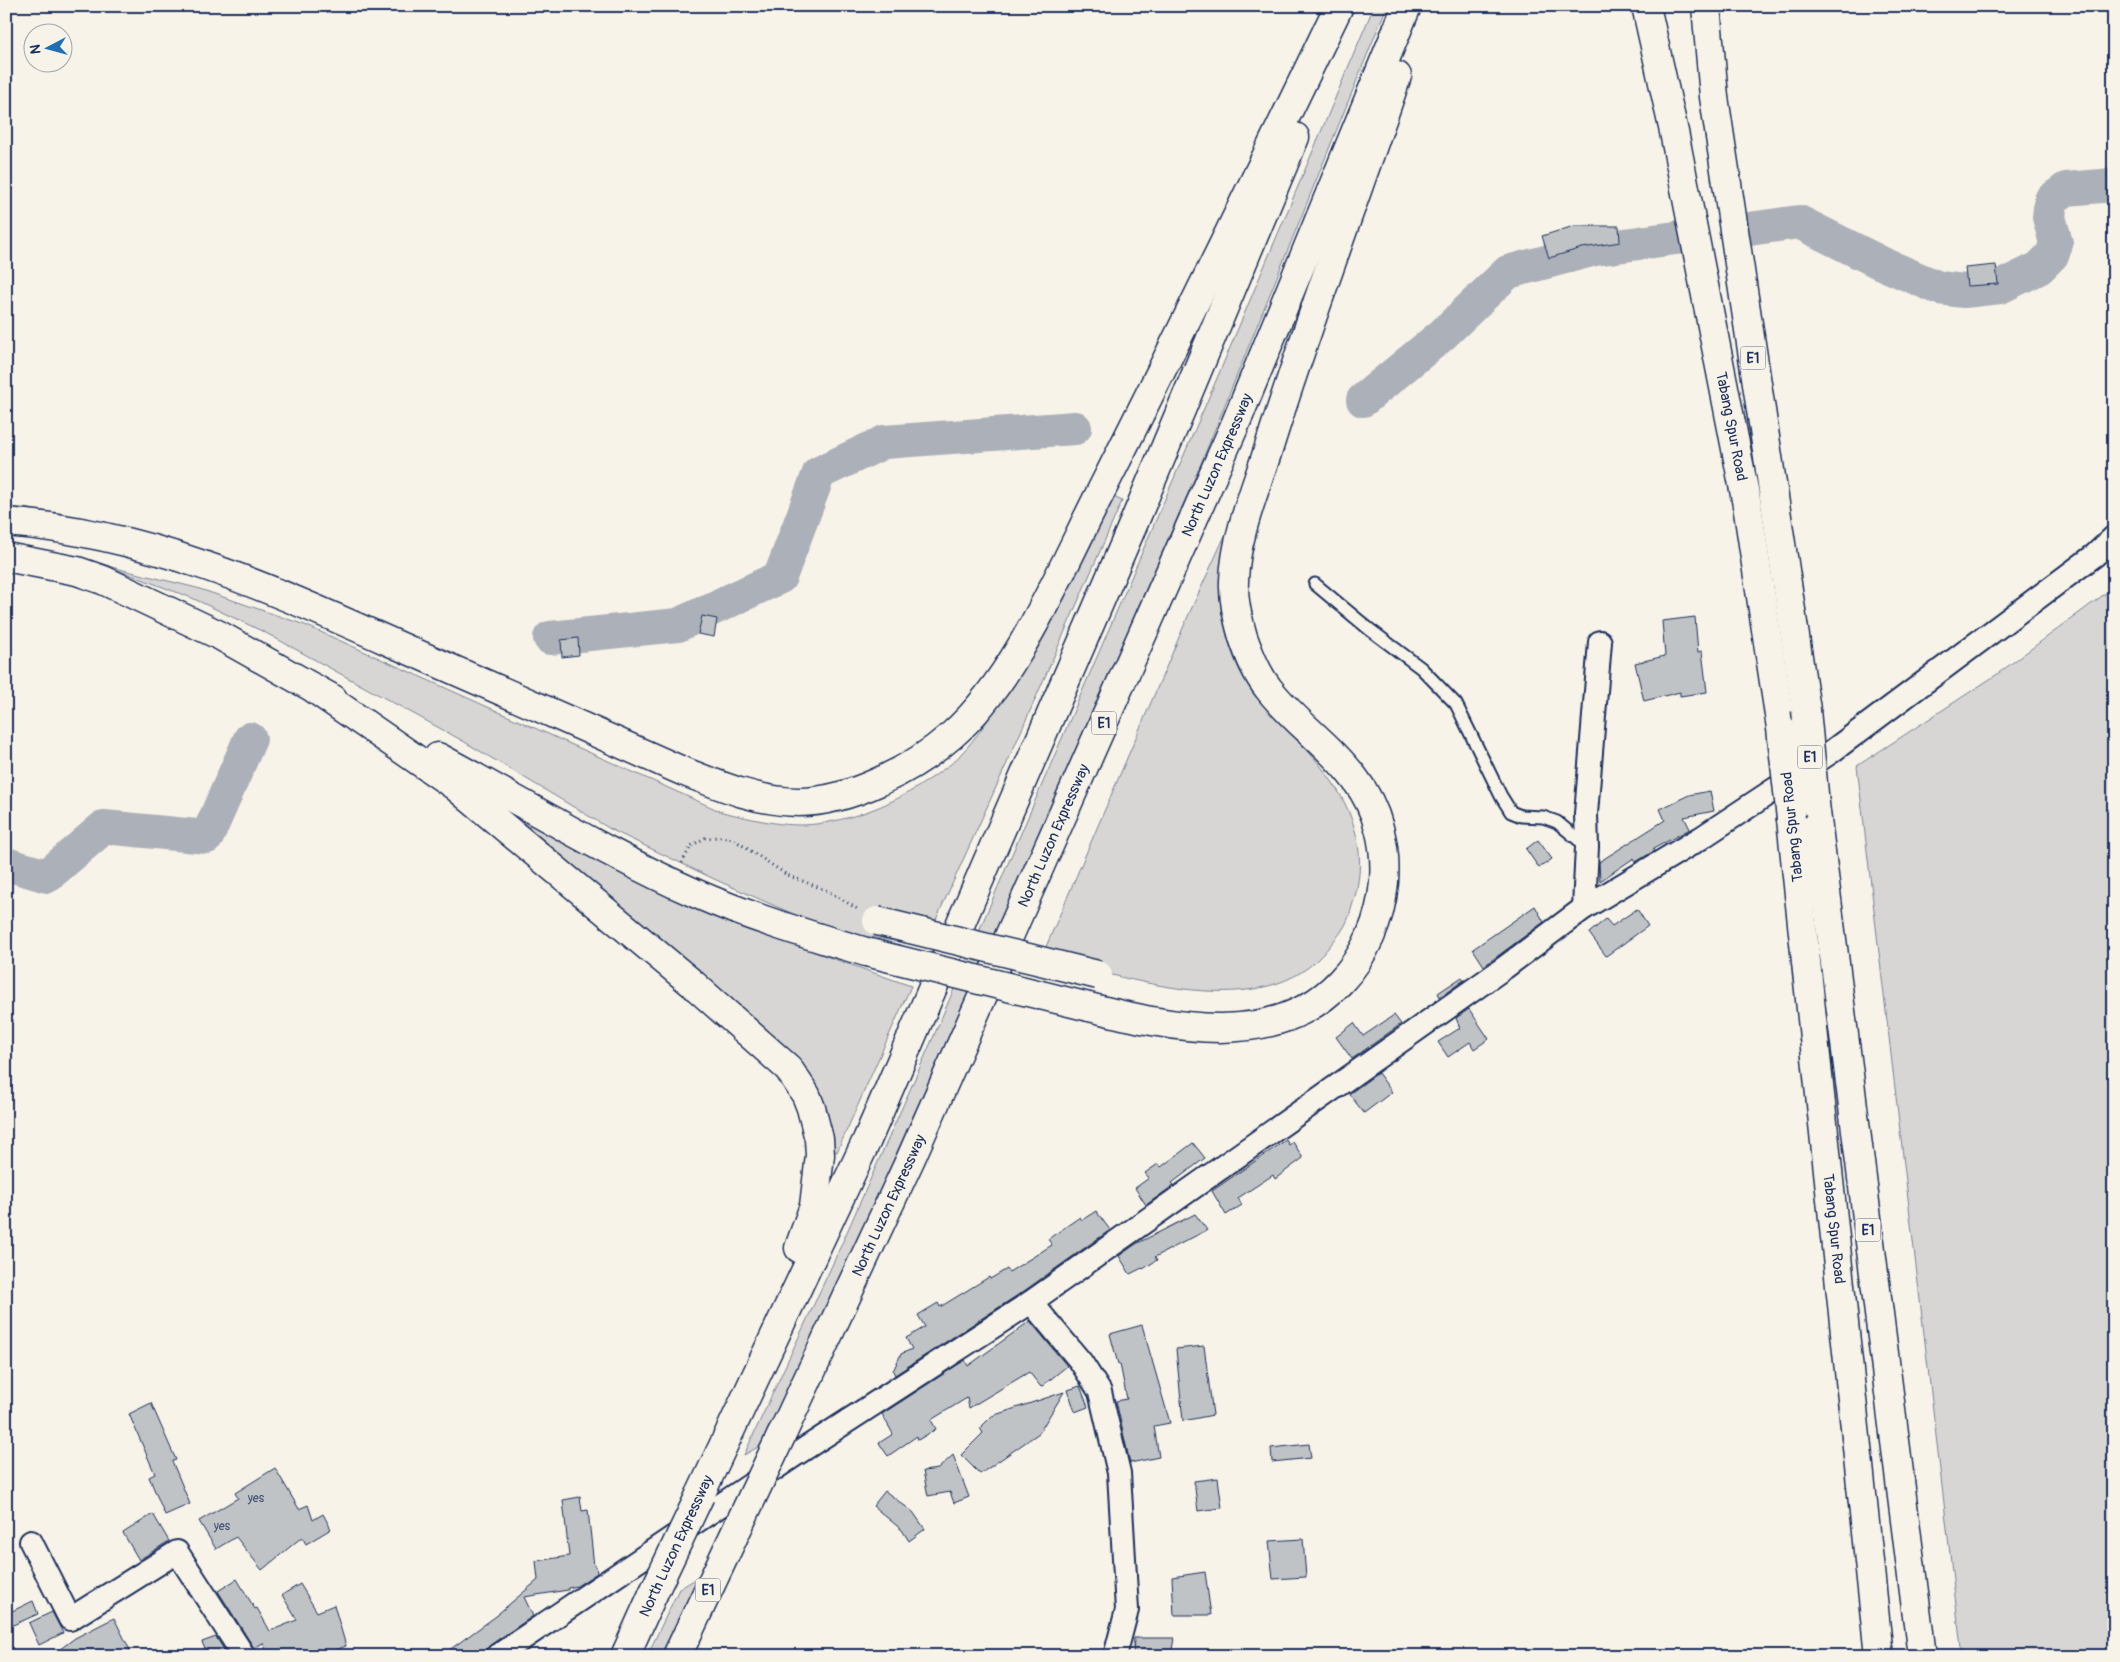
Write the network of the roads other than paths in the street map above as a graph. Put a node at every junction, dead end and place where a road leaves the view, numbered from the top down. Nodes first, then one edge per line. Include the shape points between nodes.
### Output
1 (1339, 6) edge
2 (1350, 6) edge
3 (1407, 6) edge
4 (1420, 6) edge
5 (1646, 6) edge
6 (1706, 6) edge
7 (6, 522) edge
8 (2114, 537) edge
9 (6, 557) edge
10 (1315, 584) dead end
11 (1600, 642) dead end
12 (316, 690) junction
13 (1587, 847) junction
14 (1584, 908) junction
15 (877, 921) road end
16 (1098, 975) dead end
17 (1031, 1302) junction
18 (732, 1426) junction
19 (31, 1542) dead end
20 (244, 1656) edge
21 (497, 1656) edge
22 (625, 1656) edge
23 (677, 1656) edge
24 (1115, 1656) edge
25 (1879, 1656) edge
26 (1922, 1656) edge

1 - 7 highway via 1131,432 1031,628 980,706 952,735 909,765 869,786 800,802 731,790 232,574 123,540
2 - 18 highway, North Luzon Expressway via 1135,520 871,1131
3 - 23 highway, North Luzon Expressway / E1, bridge via 1232,434 910,1158
4 - 12 highway, bridge via 1288,386 1240,539 1234,582 1247,648 1266,686 1355,778 1374,814 1384,858 1383,901 1368,944 1352,971 1309,1007 1267,1024 1189,1027 1129,1016 866,952 745,913 640,867
5 - 25 highway, Tabang Spur Road / E1, bridge via 1747,505 1781,728
6 - 26 highway, Tabang Spur Road / E1, bridge via 1714,98 1806,710 1815,804
8 - 14 street via 2095,555 1831,752 1702,838
9 - 12 highway via 77,571 103,580 219,635
10 - 13 lane via 1421,668 1456,704 1511,812 1557,822
11 - 13 street via 1586,814
12 - 18 highway via 455,786 586,894 775,1055 806,1095 819,1147 814,1206
13 - 14 street
14 - 17 street
15 - 16 highway, bridge
17 - 21 street via 792,1457
17 - 24 street via 1081,1362 1100,1392 1117,1464 1127,1610
18 - 22 highway, North Luzon Expressway, bridge
19 - 20 street via 70,1619 178,1552

